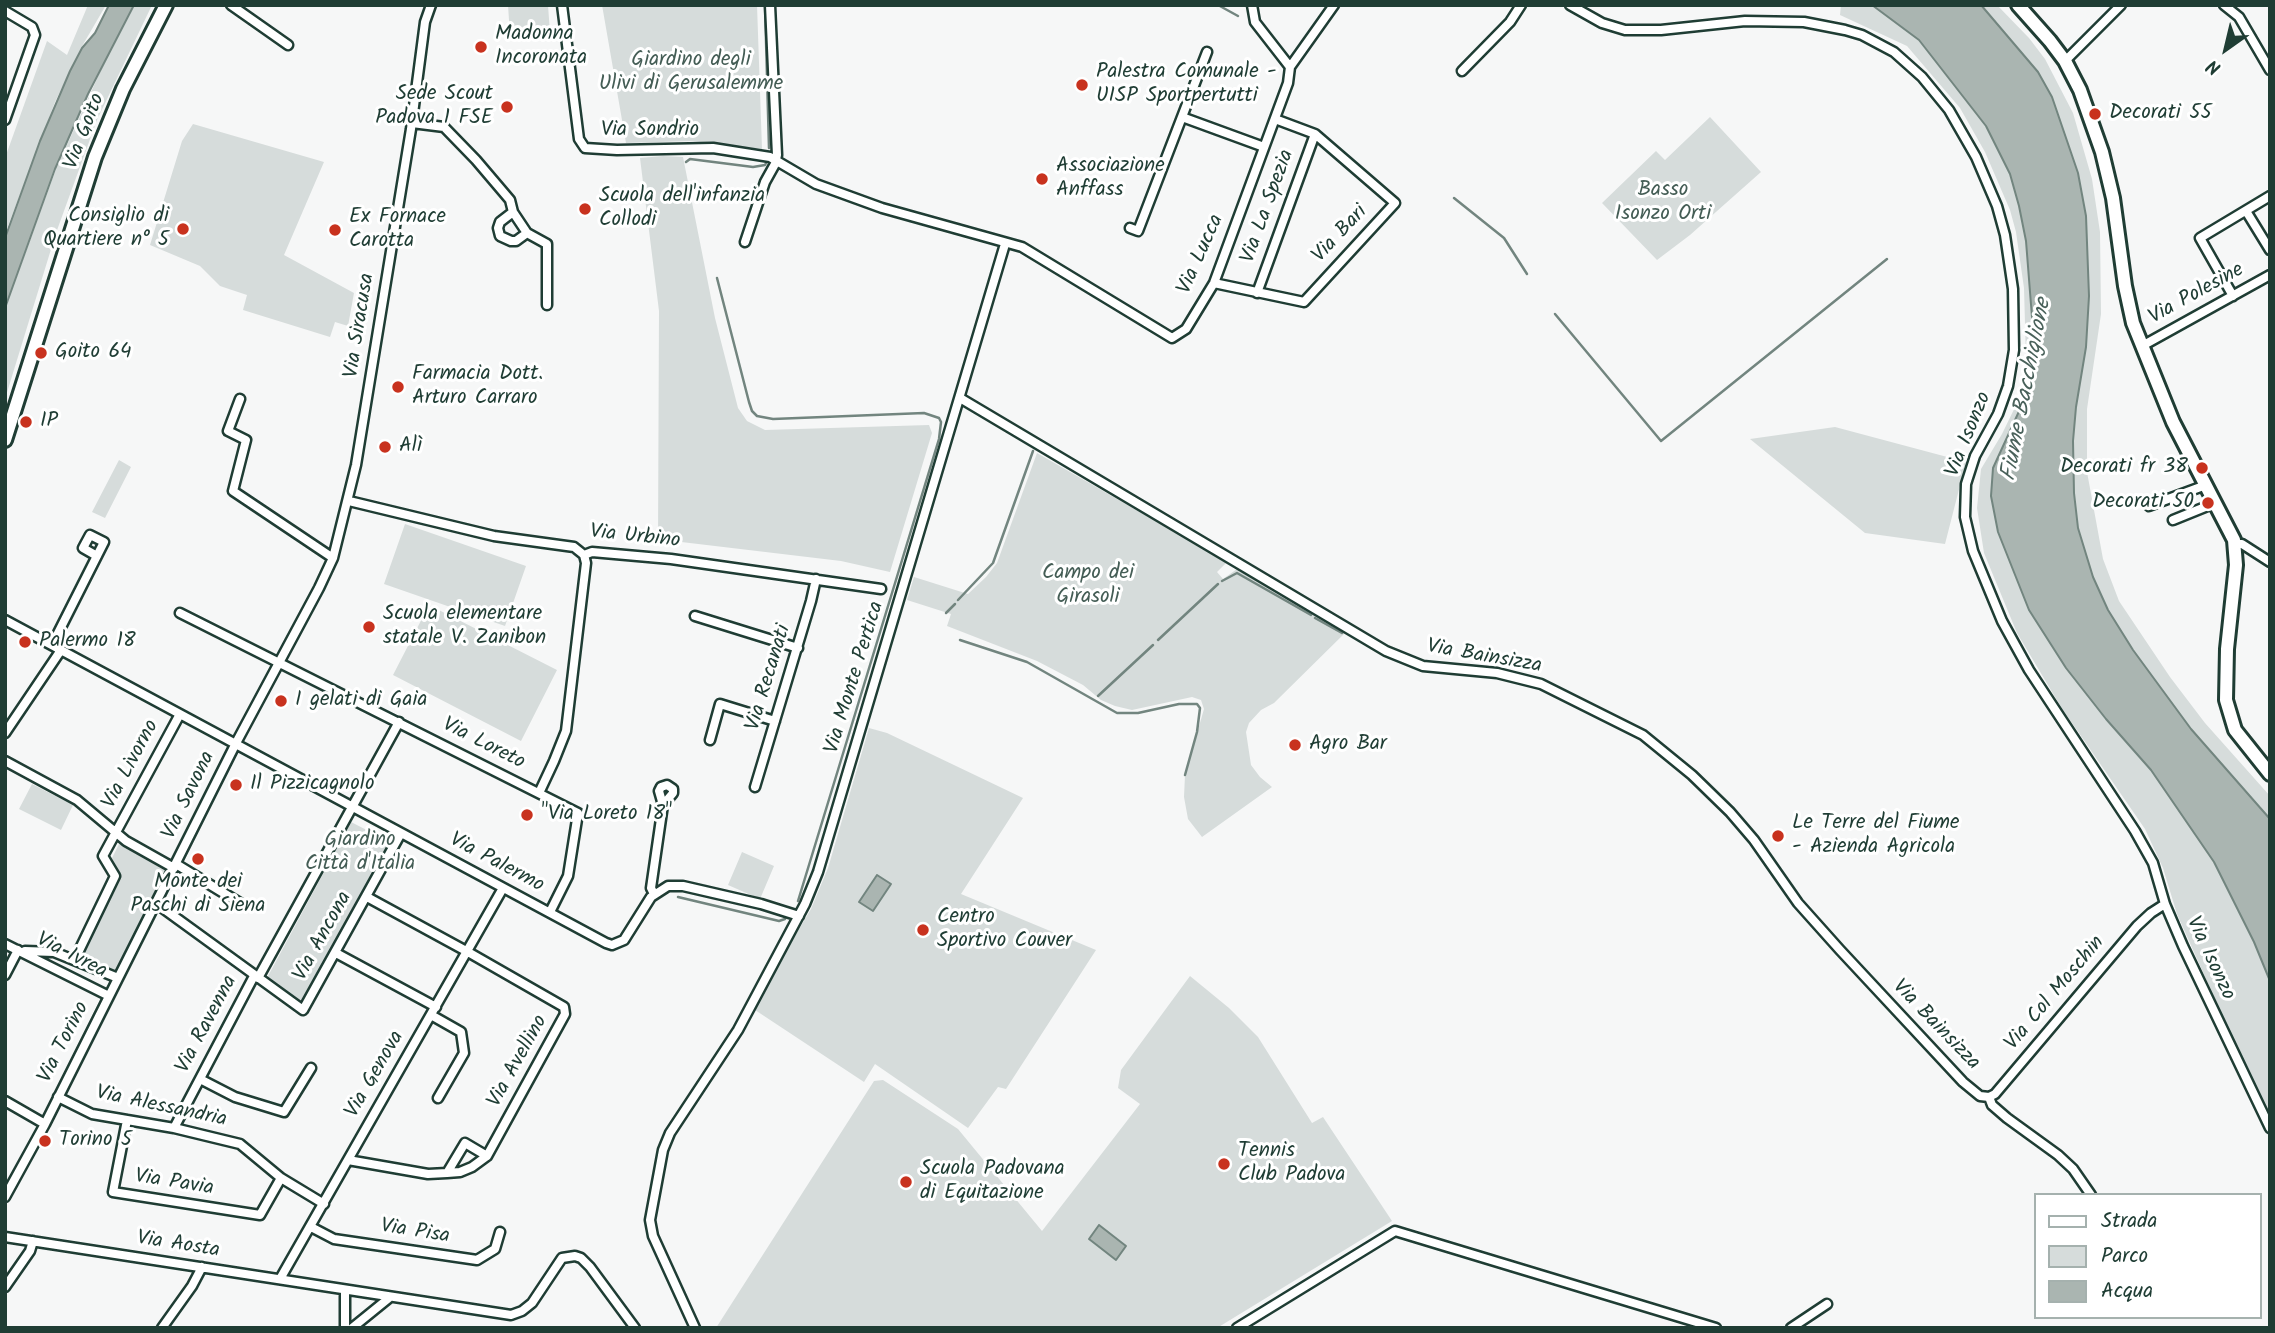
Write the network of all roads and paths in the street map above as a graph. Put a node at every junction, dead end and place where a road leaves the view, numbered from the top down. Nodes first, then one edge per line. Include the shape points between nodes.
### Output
1 (166, 5) edge
2 (232, 5) edge
3 (562, 5) edge
4 (771, 5) edge
5 (1252, 5) edge
6 (1334, 5) edge
7 (1521, 5) edge
8 (1570, 5) edge
9 (2018, 5) edge
10 (2121, 5) edge
11 (2224, 5) edge
12 (427, 8) edge
13 (5, 11) edge
14 (288, 45) dead end
15 (1207, 52) dead end
16 (2064, 61) junction
17 (1290, 67) junction
18 (2270, 70) edge
19 (1462, 71) dead end
20 (1182, 117) junction
21 (1275, 119) junction
22 (5, 120) edge
23 (412, 123) junction
24 (1315, 134) junction
25 (1264, 147) junction
26 (776, 159) junction
27 (2270, 197) edge
28 (2246, 211) junction
29 (513, 212) junction
30 (1130, 228) dead end
31 (527, 233) junction
32 (745, 242) dead end
33 (1005, 244) junction
34 (2270, 250) edge
35 (2270, 275) edge
36 (1214, 283) junction
37 (1257, 293) junction
38 (2233, 296) junction
39 (547, 305) dead end
40 (2142, 346) junction
41 (960, 398) junction
42 (240, 399) dead end
43 (5, 439) edge
44 (2206, 485) junction
45 (349, 501) junction
46 (2215, 503) junction
47 (2149, 506) dead end
48 (2173, 520) dead end
49 (2235, 544) junction
50 (584, 555) junction
51 (97, 556) dead end
52 (333, 558) junction
53 (2269, 560) edge
54 (816, 579) junction
55 (881, 589) dead end
56 (180, 613) dead end
57 (695, 615) dead end
58 (5, 620) edge
59 (52, 645) junction
60 (798, 648) junction
61 (61, 650) junction
62 (280, 662) junction
63 (709, 700) dead end
64 (720, 704) junction
65 (180, 714) junction
66 (775, 721) junction
67 (399, 722) junction
68 (5, 733) edge
69 (710, 740) dead end
70 (236, 743) junction
71 (5, 761) edge
72 (2270, 774) edge
73 (755, 786) dead end
74 (539, 793) junction
75 (663, 805) dead end
76 (352, 806) junction
77 (116, 833) junction
78 (401, 833) junction
79 (175, 866) junction
80 (503, 888) junction
81 (654, 894) junction
82 (367, 897) junction
83 (240, 903) dead end
84 (156, 904) junction
85 (2165, 904) junction
86 (550, 912) junction
87 (799, 916) junction
88 (5, 944) edge
89 (18, 950) junction
90 (468, 951) junction
91 (336, 953) junction
92 (75, 959) junction
93 (5, 975) edge
94 (256, 977) junction
95 (118, 978) junction
96 (108, 996) junction
97 (434, 1011) junction
98 (311, 1068) dead end
99 (200, 1079) junction
100 (58, 1097) junction
101 (1989, 1097) junction
102 (438, 1098) dead end
103 (5, 1101) edge
104 (127, 1120) junction
105 (45, 1124) junction
106 (174, 1128) junction
107 (2270, 1128) edge
108 (487, 1156) junction
109 (348, 1160) junction
110 (447, 1173) junction
111 (281, 1178) junction
112 (2090, 1193) edge
113 (5, 1197) edge
114 (324, 1204) junction
115 (311, 1227) junction
116 (500, 1232) dead end
117 (5, 1237) edge
118 (33, 1241) junction
119 (202, 1267) junction
120 (280, 1279) junction
121 (5, 1287) edge
122 (345, 1290) junction
123 (389, 1298) junction
124 (1827, 1304) dead end
125 (162, 1328) edge
126 (345, 1328) edge
127 (352, 1328) edge
128 (635, 1328) edge
129 (695, 1328) edge
130 (1237, 1328) edge
131 (1716, 1328) edge
132 (1791, 1328) edge

1 - 43 street, Via Goito via 95,157
2 - 14 street
3 - 26 street, Via Sondrio via 579,139 585,148 713,148
4 - 26 street
5 - 17 street via 1255,22
6 - 17 street
7 - 19 street
8 - 85 street, Via Isonzo via 1625,30 1745,21 1804,22 1845,30 1894,52 1949,110 1997,206 2012,289 2012,368 2003,402 1966,484 1968,534 2011,639 2144,846
9 - 16 street
10 - 16 street
11 - 18 street via 2239,17
12 - 23 street, Via Siracusa
13 - 22 street via 32,27 35,35
15 - 20 street
16 - 40 street via 2080,90 2102,152 2127,299
17 - 21 street, Via Lucca
20 - 25 street
20 - 30 street via 1138,231
21 - 24 street, Via Bari
21 - 25 street, Via Lucca
23 - 29 street via 444,127 510,200
23 - 45 street, Via Siracusa
24 - 37 street, Via La Spezia
24 - 37 street, Via Bari via 1395,203 1304,302
25 - 36 street, Via Lucca
26 - 32 street
26 - 33 street via 816,184
27 - 28 street
28 - 34 street
28 - 38 street via 2200,238
29 - 31 street
29 - 31 street via 500,222 500,236 516,241
31 - 39 street via 547,244
33 - 36 street, Via Lucca via 1022,247 1172,338 1186,329
33 - 41 street, Via Monte Pertica
35 - 38 street, Via Polesine
36 - 37 street, Via Bari
38 - 40 street, Via Polesine
40 - 44 street via 2173,422
41 - 87 street, Via Monte Pertica via 818,872
41 - 101 street, Via Bainsizza via 1386,651 1423,666 1497,673 1541,684 1643,735 1730,812 1832,943 1963,1082 1980,1096
42 - 52 street via 228,431 246,440 233,491
44 - 46 street
44 - 47 street
45 - 50 street, Via Urbino via 494,536 574,547
45 - 52 street, Via Siracusa
46 - 48 street
46 - 49 street
49 - 53 street
49 - 72 street via 2226,700 2235,730
50 - 54 street, Via Urbino via 671,559
50 - 74 street via 566,731
51 - 59 street
52 - 62 street, Via Siracusa
54 - 55 street, Via Urbino
54 - 60 street, Via Recanati
56 - 62 street, Via Loreto
57 - 60 street
58 - 59 street, Via Palermo
59 - 61 street, Via Palermo
60 - 66 street, Via Recanati
61 - 65 street, Via Palermo
61 - 68 street
62 - 67 street, Via Loreto
62 - 70 street, Via Siracusa
63 - 64 street
64 - 66 street
64 - 69 street
65 - 70 street, Via Palermo
65 - 77 street, Via Livorno
66 - 73 street, Via Recanati
67 - 74 street, Via Loreto
67 - 76 street, Via Ravenna
70 - 76 street, Via Palermo
70 - 79 street, Via Savona
71 - 77 street, Via Livorno via 77,800
74 - 86 street, Via Loreto via 578,813 568,876
75 - 81 street via 651,888
76 - 78 street, Via Palermo
76 - 94 street, Via Ravenna
77 - 79 street, Via Livorno
77 - 92 street via 103,856 115,876
78 - 80 street, Via Palermo
78 - 82 street, Via Ancona
79 - 83 street, Via Savona
79 - 84 street, Via Savona
80 - 86 street, Via Palermo
80 - 90 street, Via Genova
81 - 86 street, Via Palermo via 624,940 612,944
81 - 87 street via 668,886 683,886
82 - 90 street
82 - 91 street, Via Ancona
84 - 94 street, Via Ancona
84 - 95 street, Via Torino
85 - 101 street, Via Col Moschin via 2137,926
85 - 107 street, Via Isonzo
87 - 129 street, Via Monte Pertica via 738,1030 670,1133 660,1161 652,1228
88 - 89 street, Via Ivrea
89 - 92 street, Via Ivrea via 54,952
89 - 93 street, Via Ivrea
89 - 96 street, Via Ivrea
90 - 97 street, Via Genova
90 - 108 street, Via Avellino via 564,1007 565,1014
91 - 94 street, Via Ancona via 303,1010
91 - 97 street
92 - 95 street, Via Ivrea
94 - 99 street, Via Ravenna
95 - 96 street, Via Torino
96 - 100 street, Via Torino
97 - 102 street via 461,1032 464,1053
97 - 109 street, Via Genova
98 - 99 street via 284,1112 235,1097
99 - 106 street, Via Ravenna
100 - 104 street, Via Alessandria via 92,1114
100 - 105 street, Via Torino
101 - 112 street via 2007,1118 2059,1155
103 - 105 street
104 - 106 street, Via Alessandria
104 - 111 street, Via Pavia via 113,1192 260,1215
105 - 113 street, Via Torino
106 - 111 street, Via Alessandria via 240,1144
108 - 110 street via 472,1167
108 - 110 street via 465,1143
109 - 110 street
109 - 114 street, Via Genova
111 - 114 street, Via Alessandria
114 - 115 street, Via Genova
115 - 116 street, Via Pisa via 334,1239 477,1260 495,1249
115 - 120 street, Via Genova
117 - 118 street, Via Aosta
118 - 119 street, Via Aosta
118 - 121 street
119 - 120 street, Via Aosta
119 - 125 street
120 - 122 street, Via Aosta
122 - 123 street, Via Aosta
122 - 126 street
123 - 127 street
123 - 128 street, Via Aosta via 511,1315 532,1303 562,1258 569,1255 590,1267
124 - 132 street
130 - 131 street via 1395,1231

